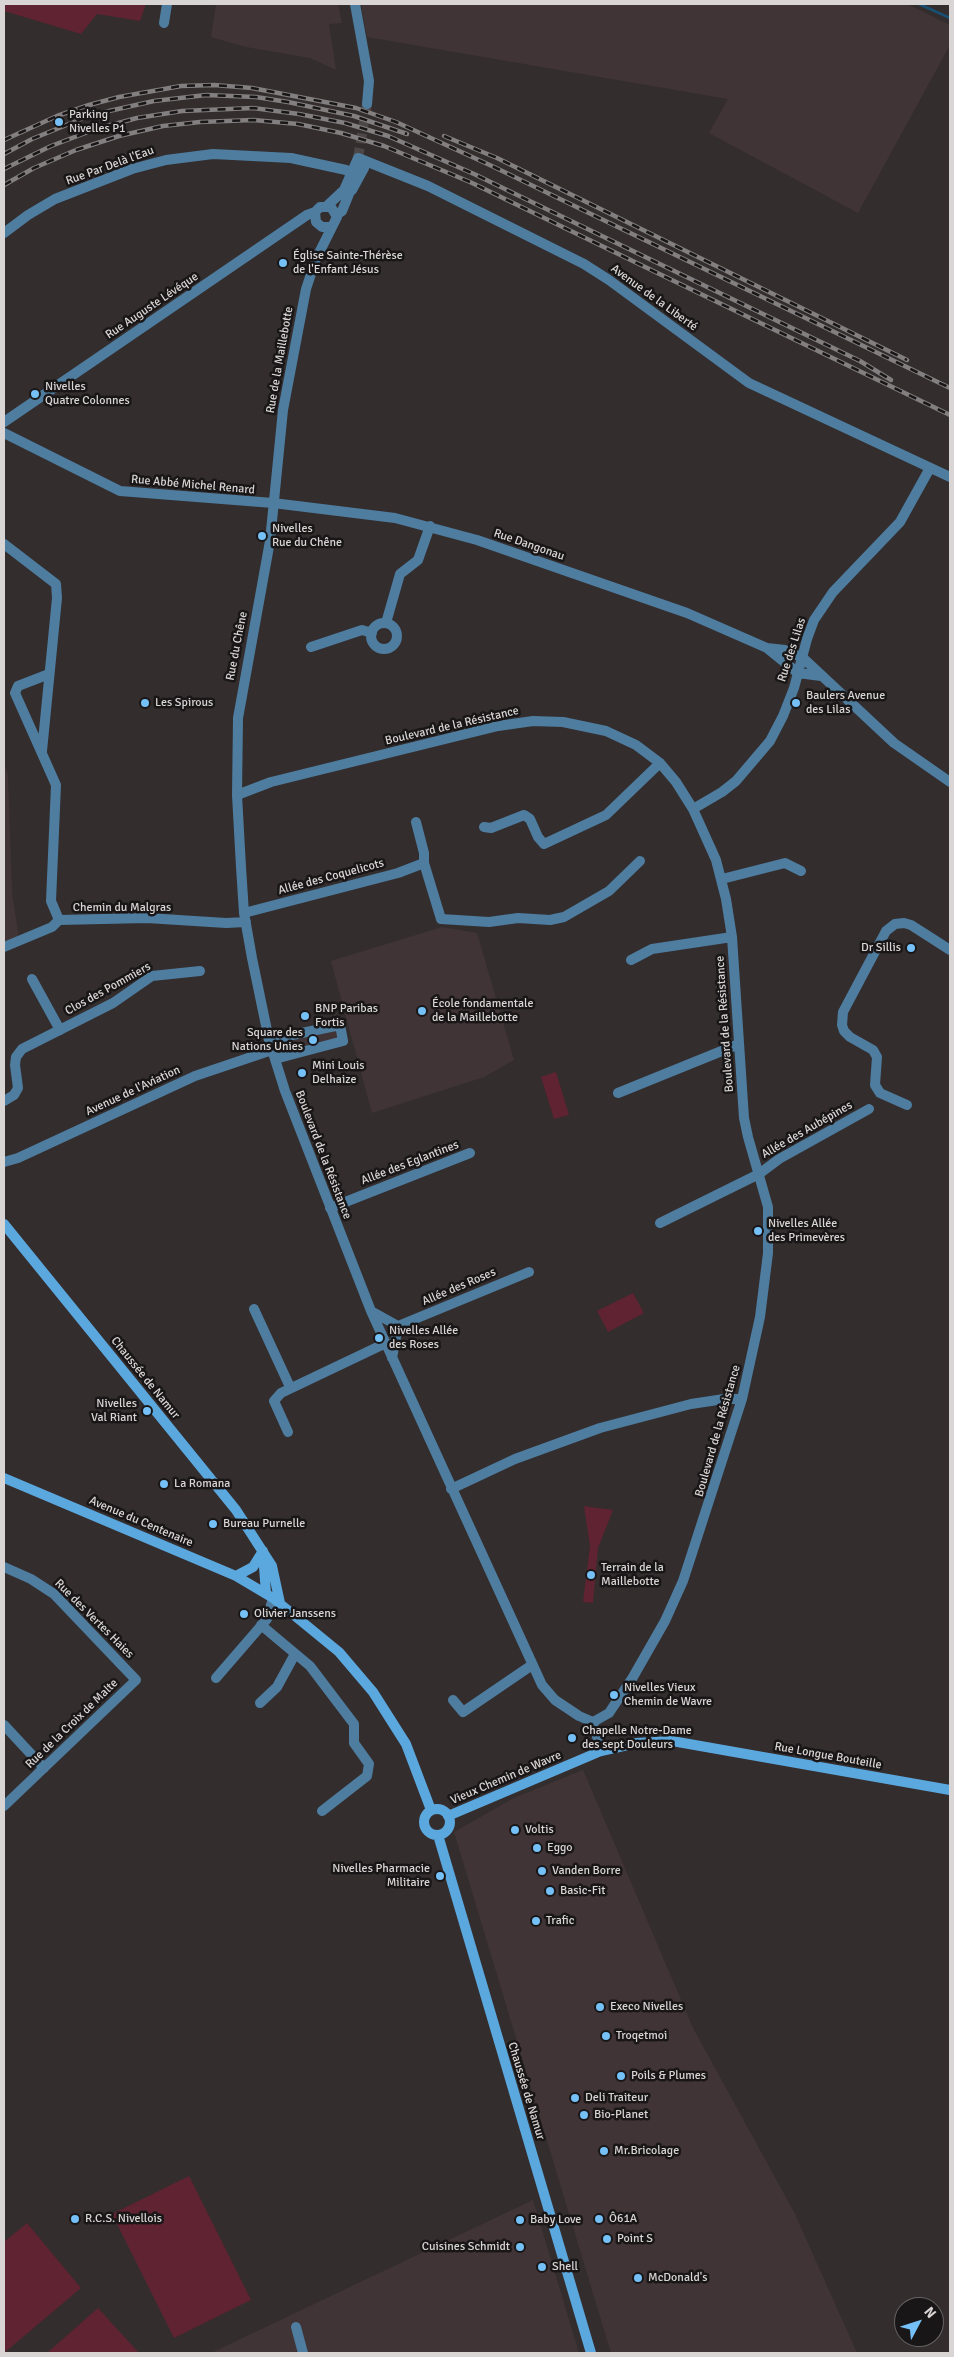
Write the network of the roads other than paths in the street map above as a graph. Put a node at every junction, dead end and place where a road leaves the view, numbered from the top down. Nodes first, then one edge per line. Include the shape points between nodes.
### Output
1 (167, 4) edge
2 (355, 4) edge
3 (164, 23) dead end
4 (367, 104) tunnel mouth
5 (358, 158) junction
6 (352, 174) junction
7 (348, 198) junction
8 (328, 206) junction
9 (315, 212) junction
10 (336, 215) junction
11 (330, 226) junction
12 (4, 233) edge
13 (4, 422) edge
14 (4, 433) edge
15 (930, 468) junction
16 (950, 477) edge
17 (273, 503) junction
18 (430, 526) junction
19 (4, 544) edge
20 (386, 623) junction
21 (372, 632) junction
22 (312, 647) dead end
23 (767, 648) junction
24 (803, 658) junction
25 (798, 673) junction
26 (49, 674) junction
27 (821, 676) junction
28 (42, 752) junction
29 (660, 763) junction
30 (950, 782) edge
31 (237, 794) junction
32 (693, 809) junction
33 (416, 822) dead end
34 (484, 827) dead end
35 (640, 861) dead end
36 (424, 863) junction
37 (801, 871) dead end
38 (722, 879) junction
39 (245, 918) junction
40 (58, 920) junction
41 (732, 937) junction
42 (4, 947) edge
43 (950, 950) edge
44 (632, 960) dead end
45 (200, 971) dead end
46 (32, 978) dead end
47 (60, 1030) junction
48 (739, 1044) junction
49 (272, 1050) junction
50 (618, 1093) dead end
51 (4, 1101) edge
52 (907, 1105) dead end
53 (869, 1109) dead end
54 (470, 1153) dead end
55 (5, 1163) edge
56 (758, 1174) junction
57 (330, 1208) junction
58 (4, 1224) edge
59 (660, 1224) dead end
60 (528, 1272) dead end
61 (254, 1309) dead end
62 (370, 1311) junction
63 (398, 1326) junction
64 (386, 1343) junction
65 (392, 1358) junction
66 (290, 1387) junction
67 (742, 1399) junction
68 (288, 1432) dead end
69 (4, 1478) edge
70 (451, 1489) junction
71 (263, 1550) junction
72 (4, 1567) edge
73 (236, 1576) junction
74 (273, 1598) junction
75 (261, 1625) junction
76 (295, 1654) junction
77 (532, 1665) junction
78 (216, 1678) dead end
79 (136, 1680) joint
80 (453, 1700) dead end
81 (260, 1703) dead end
82 (593, 1722) junction
83 (4, 1725) edge
84 (601, 1751) junction
85 (44, 1768) junction
86 (950, 1790) edge
87 (4, 1806) edge
88 (431, 1810) junction
89 (322, 1811) dead end
90 (448, 1816) junction
91 (438, 1835) junction
92 (296, 2327) dead end
93 (303, 2353) edge
94 (591, 2353) edge

1 - 3 street
2 - 4 street via 369,82
5 - 6 street
5 - 7 street via 364,168
5 - 15 street, Avenue de la Liberté via 428,186 584,264 750,383
6 - 7 street via 355,177
6 - 8 street via 344,190
6 - 12 street, Rue Par Delà l'Eau via 291,158 213,154 166,160 132,169 55,199
7 - 10 street via 342,211
8 - 9 street
8 - 10 street
9 - 11 street via 318,225
9 - 13 street, Rue Auguste Lévéque
10 - 11 street via 336,221
11 - 17 street, Rue de la Maillebotte via 306,289 284,410
14 - 17 street, Rue Abbé Michel Renard via 120,491
15 - 16 street, Avenue de la Liberté
15 - 24 street, Rue des Lilas via 900,522 834,592 814,620
17 - 18 street, Rue Dangonau via 395,518
17 - 31 street, Rue du Chêne via 265,572 239,706
18 - 20 street via 418,560 400,574
18 - 23 street, Rue Dangonau via 687,613
19 - 26 street via 56,584
20 - 21 street
20 - 21 street via 393,626 397,636 390,647 381,649 374,644 370,637
21 - 22 street via 362,630
23 - 24 street, Rue Dangonau via 785,650
23 - 25 street, Rue Dangonau
24 - 25 street, Rue des Lilas
24 - 27 street
25 - 27 street
25 - 32 street, Rue des Lilas via 783,716 764,749 722,792
26 - 28 street
26 - 28 street via 18,686 15,693
27 - 30 street via 894,743
28 - 40 street via 56,785 51,901
29 - 31 street, Boulevard de la Résistance via 636,745 606,731 563,722 533,721 489,728 272,782
29 - 32 street, Boulevard de la Résistance
29 - 34 street via 606,815 544,844 530,819 524,815 491,828
31 - 39 street, Boulevard de la Résistance
32 - 38 street, Boulevard de la Résistance
33 - 36 street
35 - 36 street via 609,891 564,917 489,922 441,919
36 - 39 street, Allée des Coquelicots
37 - 38 street via 785,863
38 - 41 street, Boulevard de la Résistance
39 - 40 street, Chemin du Malgras
39 - 49 street, Boulevard de la Résistance
40 - 42 street, Chemin du Malgras via 52,927
41 - 44 street via 652,949
41 - 48 street, Boulevard de la Résistance
43 - 52 street via 911,925 904,922 895,924 886,931 843,1012 844,1031 877,1056 875,1085 880,1093
45 - 47 street, Clos des Pommiers via 152,976 112,1003
46 - 47 street, Clos des Pommiers
47 - 51 street, Clos des Pommiers via 19,1052 15,1064 18,1088
48 - 50 street
48 - 56 street, Boulevard de la Résistance via 744,1118
49 - 49 street via 343,1041 340,1025
49 - 55 street, Avenue de l'Aviation via 195,1076
49 - 57 street, Boulevard de la Résistance
53 - 56 street, Allée des Aubépines
54 - 57 street, Allée des Eglantines
56 - 59 street, Allée des Aubépines
56 - 67 street, Boulevard de la Résistance via 768,1207 768,1253 760,1317
57 - 62 street, Boulevard de la Résistance
58 - 71 main road, Chaussée de Namur via 236,1510
60 - 63 street, Allée des Roses
61 - 66 street
62 - 63 street
62 - 64 street, Boulevard de la Résistance
63 - 65 street
64 - 65 street, Boulevard de la Résistance
64 - 66 street
65 - 70 street, Boulevard de la Résistance
66 - 68 street via 274,1401
67 - 70 street via 691,1404 600,1428 514,1459
67 - 82 street, Boulevard de la Résistance via 694,1553 665,1621 617,1702 608,1713
69 - 73 main road, Avenue du Centenaire
70 - 77 street, Boulevard de la Résistance
71 - 73 main road via 253,1567
71 - 74 main road
71 - 74 main road, Chaussée de Namur via 272,1566
72 - 79 street, Rue des Vertes Haies via 54,1594
73 - 74 main road, Avenue du Centenaire
74 - 75 street via 267,1619
74 - 88 main road, Avenue du Centenaire via 339,1652 373,1692 406,1744
75 - 76 street
75 - 78 street
76 - 81 street via 277,1686
76 - 89 street via 310,1666 354,1724 354,1743 369,1764 367,1776
77 - 80 street via 463,1712
77 - 82 street, Boulevard de la Résistance via 542,1685 555,1700
79 - 85 street, Rue de la Croix de Malte
82 - 84 street
83 - 85 street
84 - 86 main road, Rue Longue Bouteille via 637,1743 672,1741
84 - 90 main road, Vieux Chemin de Wavre
85 - 87 street, Rue de la Croix de Malte
88 - 90 main road via 444,1811
88 - 91 main road via 424,1820 425,1827
90 - 91 main road via 448,1828
91 - 94 main road, Chaussée de Namur
92 - 93 street

